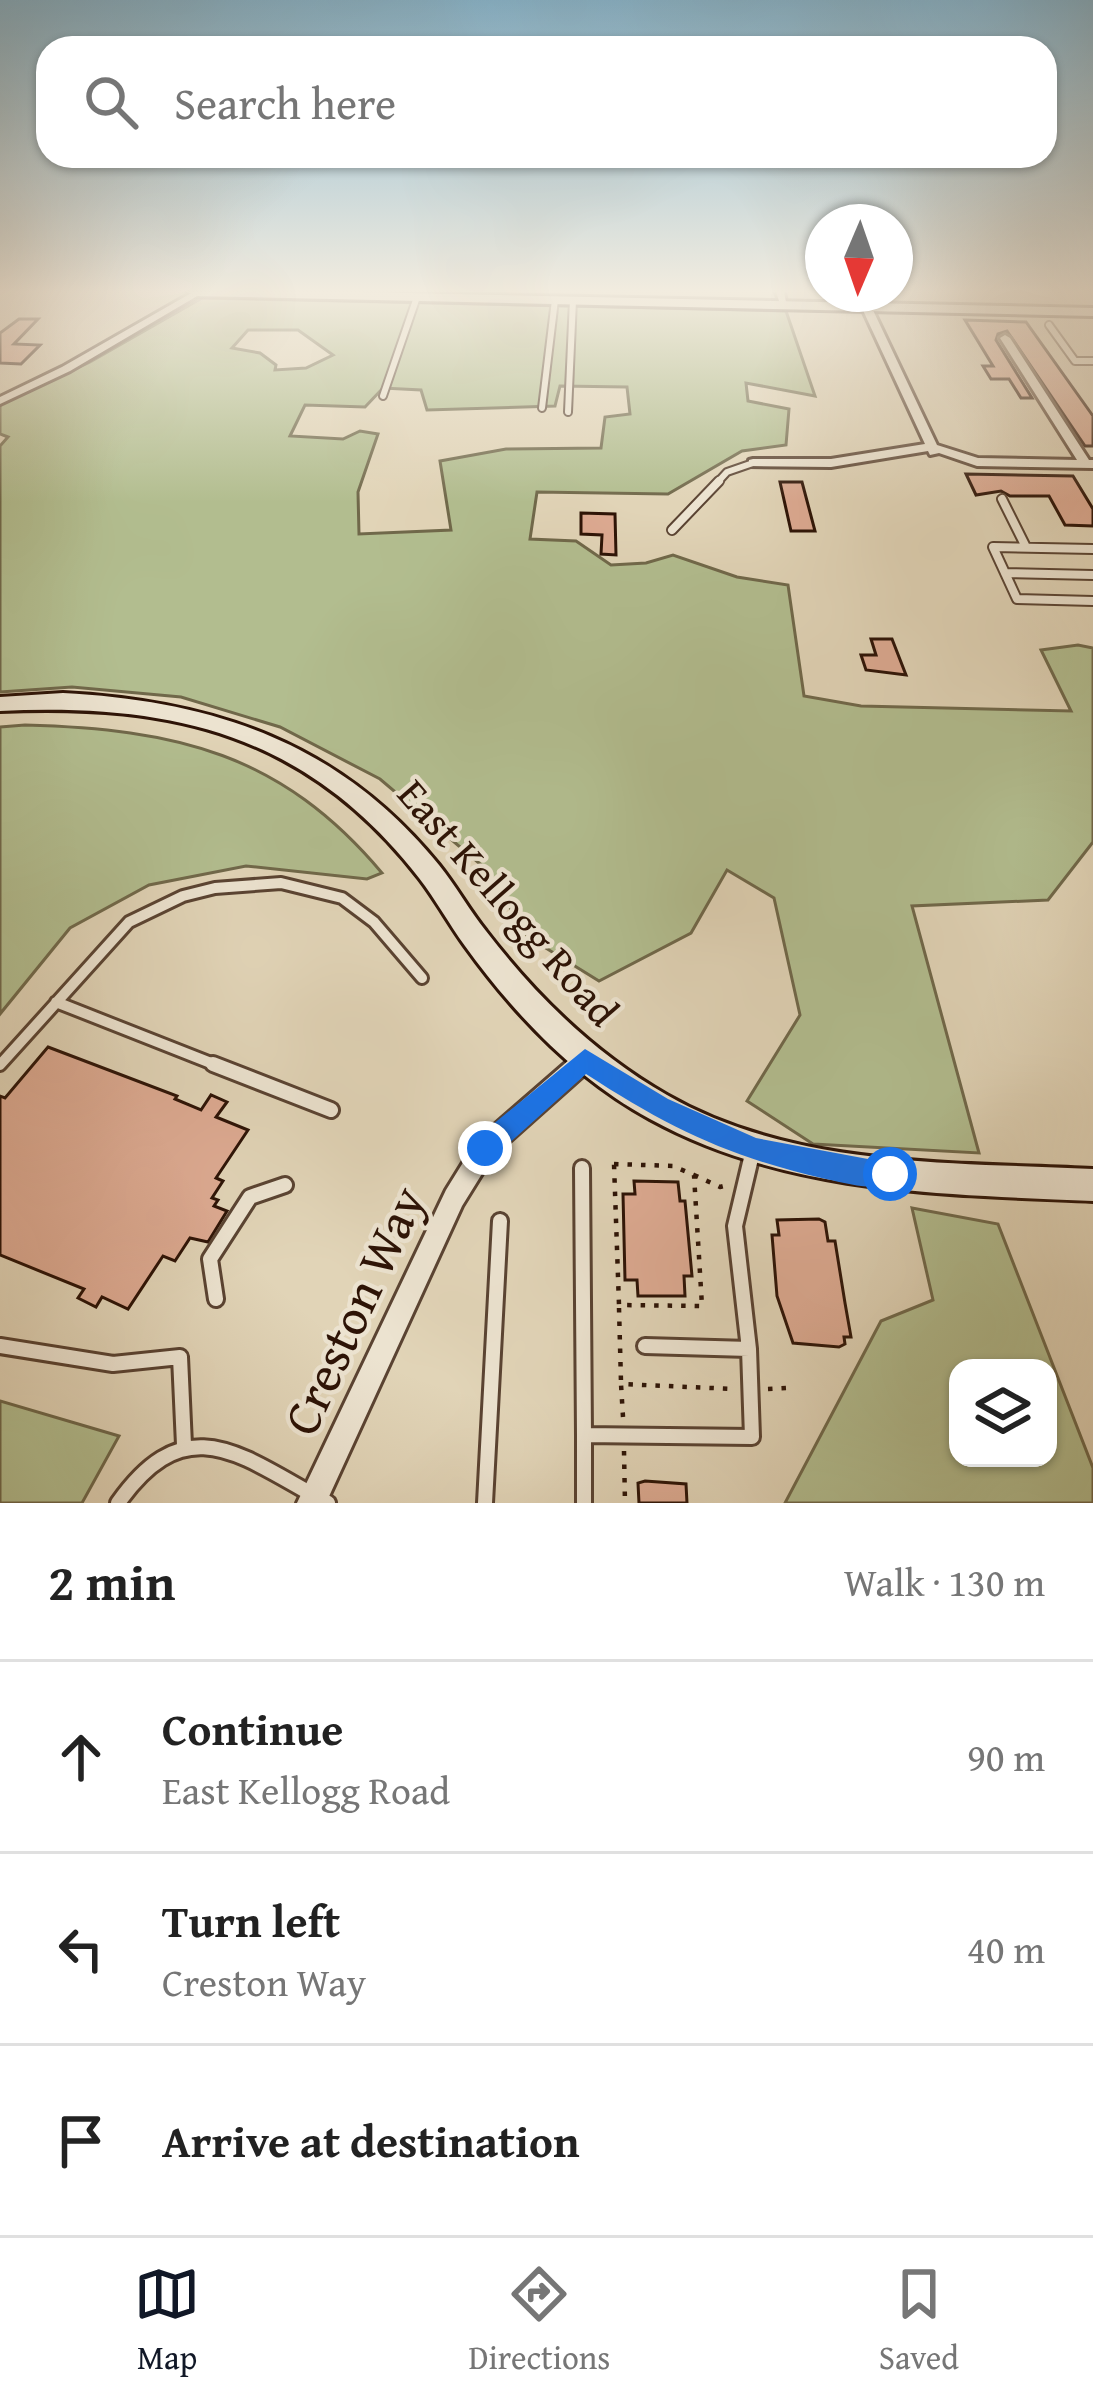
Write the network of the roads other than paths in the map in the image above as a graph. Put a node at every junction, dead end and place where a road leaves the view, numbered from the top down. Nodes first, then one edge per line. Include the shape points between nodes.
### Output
1 (76, 362) edge
2 (395, 362) edge
3 (544, 362) edge
4 (570, 362) edge
5 (892, 362) edge
6 (1021, 362) edge
7 (383, 396) dead end
8 (0, 401) edge
9 (542, 407) dead end
10 (568, 412) dead end
11 (931, 447) junction
12 (753, 463) joint
13 (940, 464) dead end
14 (1089, 464) edge
15 (1002, 500) dead end
16 (672, 530) dead end
17 (1026, 547) junction
18 (1093, 548) edge
19 (1005, 573) junction
20 (1093, 574) edge
21 (1093, 601) edge
22 (0, 704) edge
23 (422, 978) dead end
24 (56, 1002) junction
25 (585, 1060) junction
26 (0, 1065) edge
27 (331, 1110) dead end
28 (749, 1165) junction
29 (582, 1168) dead end
30 (285, 1185) dead end
31 (1093, 1185) edge
32 (500, 1221) dead end
33 (216, 1299) dead end
34 (0, 1346) edge
35 (645, 1346) dead end
36 (749, 1349) junction
37 (584, 1436) junction
38 (184, 1445) junction
39 (318, 1501) edge
40 (118, 1503) edge
41 (485, 1503) edge
42 (584, 1503) edge

1 - 8 street
2 - 7 lane
3 - 9 lane
4 - 10 lane
5 - 11 street
6 - 14 street
11 - 12 street via 831,463
11 - 13 street
11 - 14 street via 977,462
12 - 16 lane via 728,472
15 - 17 lane
17 - 18 lane
17 - 19 lane via 993,547
19 - 20 lane
19 - 21 lane via 1017,599
22 - 25 main road, East Kellogg Road via 154,708 244,730 326,770 389,825 479,944
23 - 24 lane via 366,913 332,895 283,884 214,884 129,922
24 - 26 lane
24 - 27 lane
25 - 28 main road, East Kellogg Road
25 - 39 street, Creston Way via 485,1148 454,1198
28 - 31 main road, East Kellogg Road
28 - 36 lane via 735,1226
29 - 37 lane
30 - 33 lane via 250,1197 210,1259
32 - 41 lane
34 - 38 lane via 148,1366 180,1357
35 - 36 lane
36 - 37 lane via 752,1437
37 - 42 lane
38 - 39 lane via 200,1442
38 - 40 lane via 136,1470

